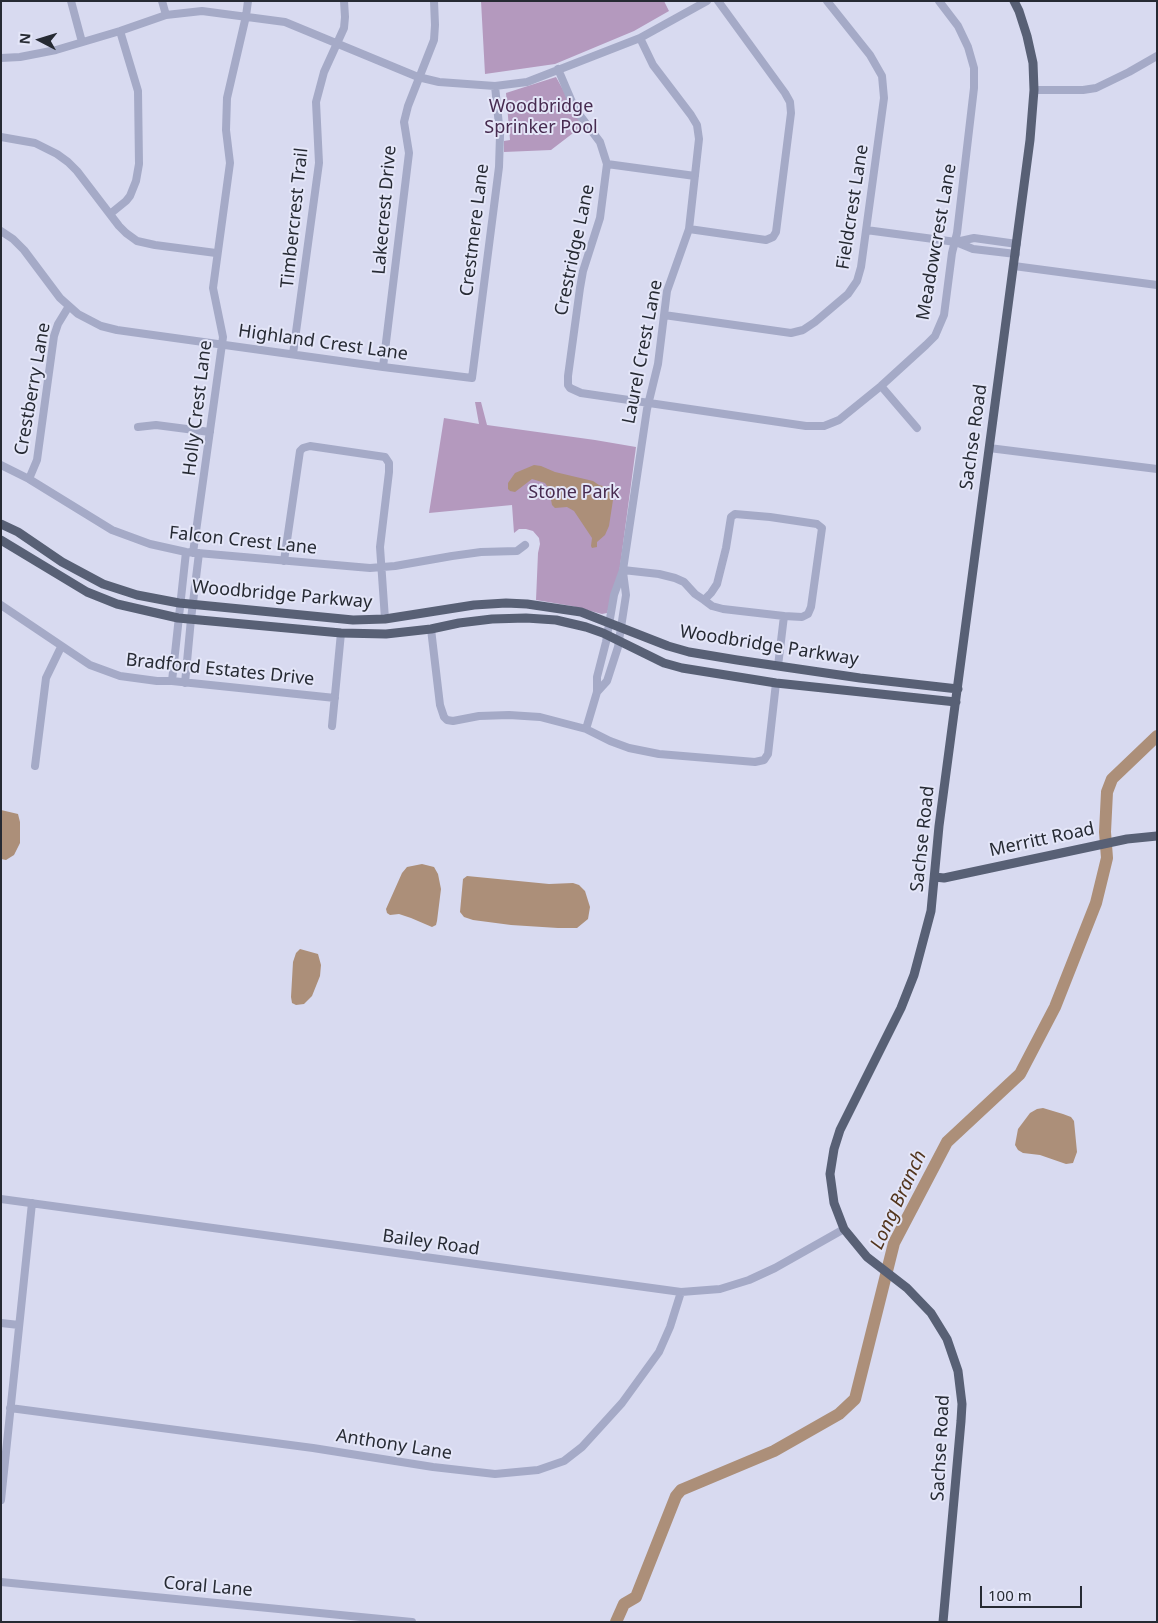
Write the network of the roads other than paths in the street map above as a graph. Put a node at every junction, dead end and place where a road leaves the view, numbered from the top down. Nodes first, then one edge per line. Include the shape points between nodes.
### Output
1 (71, 1) edge
2 (162, 1) edge
3 (248, 1) edge
4 (344, 1) edge
5 (434, 1) edge
6 (708, 1) edge
7 (718, 1) edge
8 (827, 1) edge
9 (939, 1) edge
10 (1014, 1) edge
11 (166, 15) junction
12 (246, 16) junction
13 (120, 31) junction
14 (640, 38) junction
15 (82, 42) junction
16 (338, 43) junction
17 (1157, 56) edge
18 (1, 58) edge
19 (558, 69) junction
20 (418, 77) junction
21 (495, 86) junction
22 (1034, 90) junction
23 (1, 136) edge
24 (606, 164) junction
25 (694, 176) junction
26 (110, 214) junction
27 (689, 229) junction
28 (866, 230) junction
29 (1, 231) edge
30 (956, 242) junction
31 (1017, 244) junction
32 (216, 252) junction
33 (1016, 254) junction
34 (1014, 266) junction
35 (1157, 285) edge
36 (69, 306) junction
37 (664, 315) junction
38 (222, 344) junction
39 (294, 354) junction
40 (382, 367) junction
41 (472, 378) joint
42 (881, 386) junction
43 (570, 388) joint
44 (648, 402) junction
45 (138, 427) dead end
46 (917, 428) dead end
47 (210, 432) junction
48 (989, 448) junction
49 (1, 465) edge
50 (1157, 469) edge
51 (29, 479) junction
52 (1, 524) edge
53 (1, 540) edge
54 (525, 545) dead end
55 (193, 552) junction
56 (284, 561) junction
57 (382, 567) junction
58 (623, 570) junction
59 (704, 600) junction
60 (180, 603) junction
61 (1, 605) edge
62 (193, 605) junction
63 (784, 616) junction
64 (178, 618) junction
65 (385, 619) junction
66 (191, 620) junction
67 (609, 622) junction
68 (621, 627) junction
69 (431, 629) junction
70 (341, 633) junction
71 (607, 635) junction
72 (619, 641) junction
73 (61, 646) junction
74 (778, 666) junction
75 (172, 681) junction
76 (185, 683) junction
77 (776, 683) junction
78 (958, 689) junction
79 (597, 692) junction
80 (335, 698) junction
81 (956, 702) junction
82 (332, 726) dead end
83 (586, 729) junction
84 (35, 766) dead end
85 (1157, 836) edge
86 (935, 877) junction
87 (1, 1199) edge
88 (32, 1203) junction
89 (844, 1229) junction
90 (681, 1292) junction
91 (1, 1323) edge
92 (19, 1325) junction
93 (10, 1408) junction
94 (4, 1443) edge
95 (1, 1500) edge
96 (1, 1582) edge
97 (412, 1622) edge
98 (943, 1622) edge

1 - 15 street
2 - 11 street
3 - 12 street, Holly Crest Lane
4 - 16 street, Timbercrest Trail via 345,22
5 - 20 street, Lakecrest Drive via 434,40
6 - 14 street
7 - 27 street via 790,102 776,232 766,240
8 - 28 street, Fieldcrest Lane via 870,55 882,76 884,98
9 - 30 street, Meadowcrest Lane via 958,26 974,68
10 - 22 main road, Sachse Road via 1027,36
11 - 12 street via 202,11
11 - 13 street
12 - 16 street via 285,22
12 - 32 street, Holly Crest Lane via 227,98 230,163
13 - 15 street
13 - 26 street via 138,91 139,164 130,196
14 - 19 street
14 - 25 street, Laurel Crest Lane via 654,65 697,125 699,139
15 - 18 street via 56,50
16 - 20 street
16 - 39 street, Timbercrest Trail via 324,72 316,102 319,163
17 - 22 street via 1096,88
19 - 21 street via 526,82
19 - 24 street, Crestridge Lane via 575,109 600,142
20 - 21 street via 439,82
20 - 40 street, Lakecrest Drive via 404,122 410,153
21 - 41 street, Crestmere Lane via 500,135 498,167
22 - 31 main road, Sachse Road
23 - 26 street via 35,143 58,154 77,171
24 - 25 street
24 - 43 street, Crestridge Lane via 600,218 580,288 568,376
25 - 27 street, Laurel Crest Lane
26 - 32 street via 137,241
27 - 37 street, Laurel Crest Lane via 667,291
28 - 30 street
28 - 37 street, Fieldcrest Lane via 857,281 848,294 803,330 791,333
29 - 36 street, Highland Crest Lane via 24,250
30 - 31 street via 974,238
30 - 33 street via 973,249
30 - 42 street, Meadowcrest Lane via 944,315 935,336
31 - 33 main road, Sachse Road
32 - 38 street, Holly Crest Lane via 213,293 222,329
33 - 34 main road, Sachse Road
34 - 35 street
34 - 48 main road, Sachse Road
36 - 38 street, Highland Crest Lane via 101,326 117,330
36 - 51 street, Crestberry Lane via 54,336 37,460
37 - 44 street, Laurel Crest Lane via 658,364
38 - 39 street, Highland Crest Lane
38 - 47 street, Holly Crest Lane
39 - 40 street, Highland Crest Lane
40 - 41 street, Highland Crest Lane
42 - 44 street, Meadowcrest Lane via 839,420 824,426
42 - 46 street
43 - 44 street, Meadowcrest Lane via 581,393
44 - 58 street, Laurel Crest Lane
45 - 47 street via 156,425
47 - 55 street, Holly Crest Lane
48 - 50 street
48 - 78 main road, Sachse Road
49 - 51 street, Falcon Crest Lane
51 - 55 street, Falcon Crest Lane via 112,530 150,544
52 - 60 main road, Woodbridge Parkway via 104,584 137,595
53 - 64 main road, Woodbridge Parkway via 88,592 117,604
54 - 57 street, Falcon Crest Lane via 518,551 465,554
55 - 56 street, Falcon Crest Lane
55 - 60 street, Holly Crest Lane
55 - 62 street, Holly Crest Lane
56 - 57 street, Falcon Crest Lane
56 - 57 street via 299,454 310,446 387,459 389,472 380,547
57 - 65 street
58 - 59 street via 676,578
58 - 67 street, Laurel Crest Lane
58 - 68 street, Laurel Crest Lane via 626,595
59 - 63 street via 723,609
59 - 63 street via 717,584 731,516 743,514 817,524 822,528 822,534 811,607 808,614
60 - 62 main road, Woodbridge Parkway
60 - 64 street, Holly Crest Lane
61 - 73 street, Bradford Estates Drive
62 - 65 main road, Woodbridge Parkway via 353,620
62 - 66 street, Holly Crest Lane
63 - 74 street
64 - 66 main road, Woodbridge Parkway
64 - 75 street, Holly Crest Lane
65 - 67 main road, Woodbridge Parkway via 506,603 581,612
66 - 70 main road, Woodbridge Parkway
66 - 76 street, Holly Crest Lane
67 - 68 main road, Woodbridge Parkway
67 - 71 street, Laurel Crest Lane
68 - 72 street, Laurel Crest Lane
68 - 74 main road, Woodbridge Parkway via 689,652
69 - 70 main road, Woodbridge Parkway via 386,634
69 - 71 main road, Woodbridge Parkway via 475,621 526,618 563,622
69 - 83 street via 440,705 446,720 523,715
70 - 80 street, Bradford Estates Drive
71 - 72 main road, Woodbridge Parkway
71 - 79 street, Laurel Crest Lane via 597,677
72 - 77 main road, Woodbridge Parkway via 664,664
72 - 79 street, Laurel Crest Lane via 607,681
73 - 75 street, Bradford Estates Drive via 90,665 120,676
73 - 84 street via 46,678
74 - 78 main road, Woodbridge Parkway
75 - 76 street, Bradford Estates Drive
76 - 80 street, Bradford Estates Drive
77 - 81 main road, Woodbridge Parkway
77 - 83 street via 768,754 760,761 643,751 610,741
78 - 81 main road, Sachse Road
79 - 83 street
80 - 82 street, Bradford Estates Drive
81 - 86 main road, Sachse Road
85 - 86 main road, Merritt Road via 1126,839 944,878
86 - 89 main road, Sachse Road via 931,911 914,975 834,1149 831,1188
87 - 88 street, Bailey Road
88 - 90 street, Bailey Road
88 - 92 street
89 - 90 street, Bailey Road via 749,1280 720,1290
89 - 98 main road, Sachse Road via 867,1257 918,1298 942,1328 960,1381 959,1453
90 - 93 street, Anthony Lane via 659,1352 622,1403 582,1447 564,1461 538,1470 495,1474 433,1467
91 - 92 street
92 - 93 street
93 - 94 street
94 - 95 street
96 - 97 street, Coral Lane

